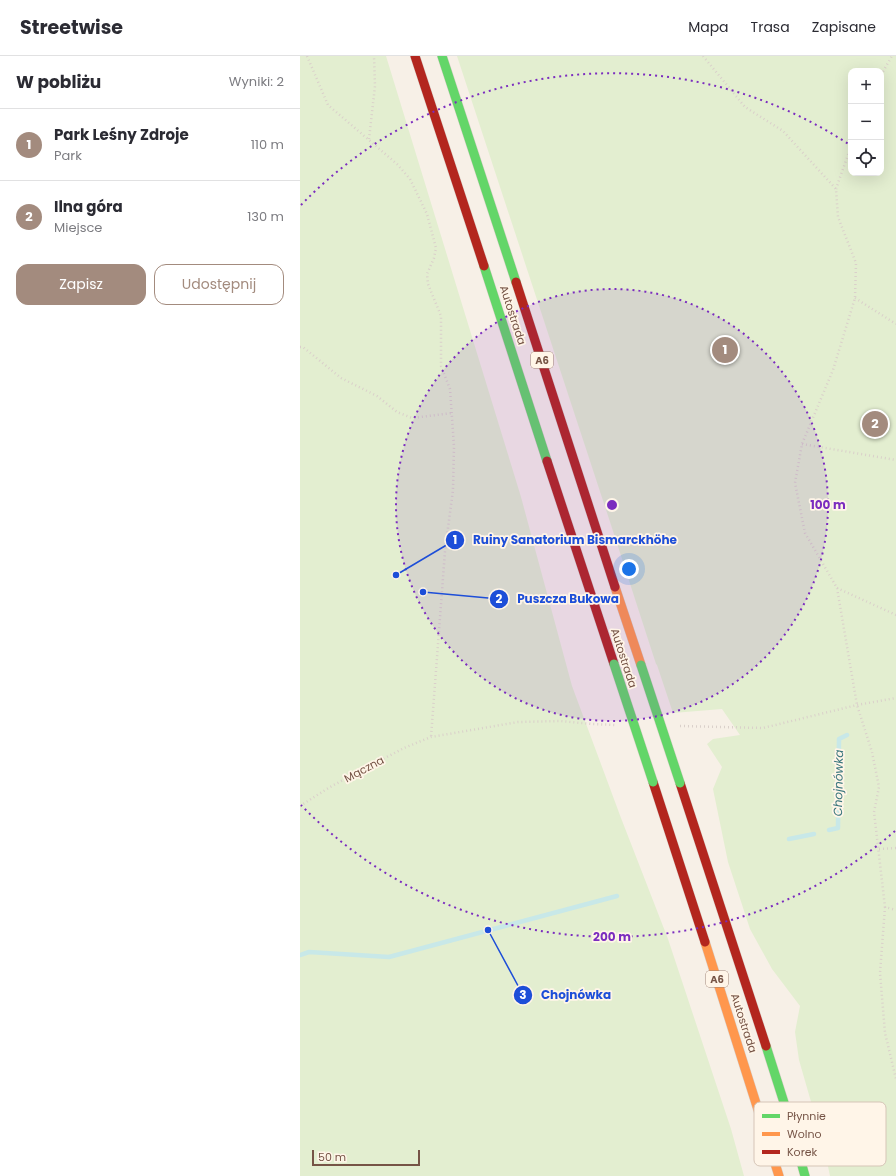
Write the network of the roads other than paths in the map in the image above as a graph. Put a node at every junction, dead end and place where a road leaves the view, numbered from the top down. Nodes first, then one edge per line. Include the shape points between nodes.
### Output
1 (415, 56) edge
2 (442, 56) edge
3 (757, 1102) edge
4 (784, 1102) edge
5 (776, 1166) edge
6 (802, 1166) edge
7 (779, 1176) edge
8 (805, 1176) edge

1 - 3 highway, Autostrada / A6, bridge
2 - 4 highway, Autostrada / A6, bridge
5 - 7 highway, Autostrada / A6, bridge
6 - 8 highway, Autostrada / A6, bridge

